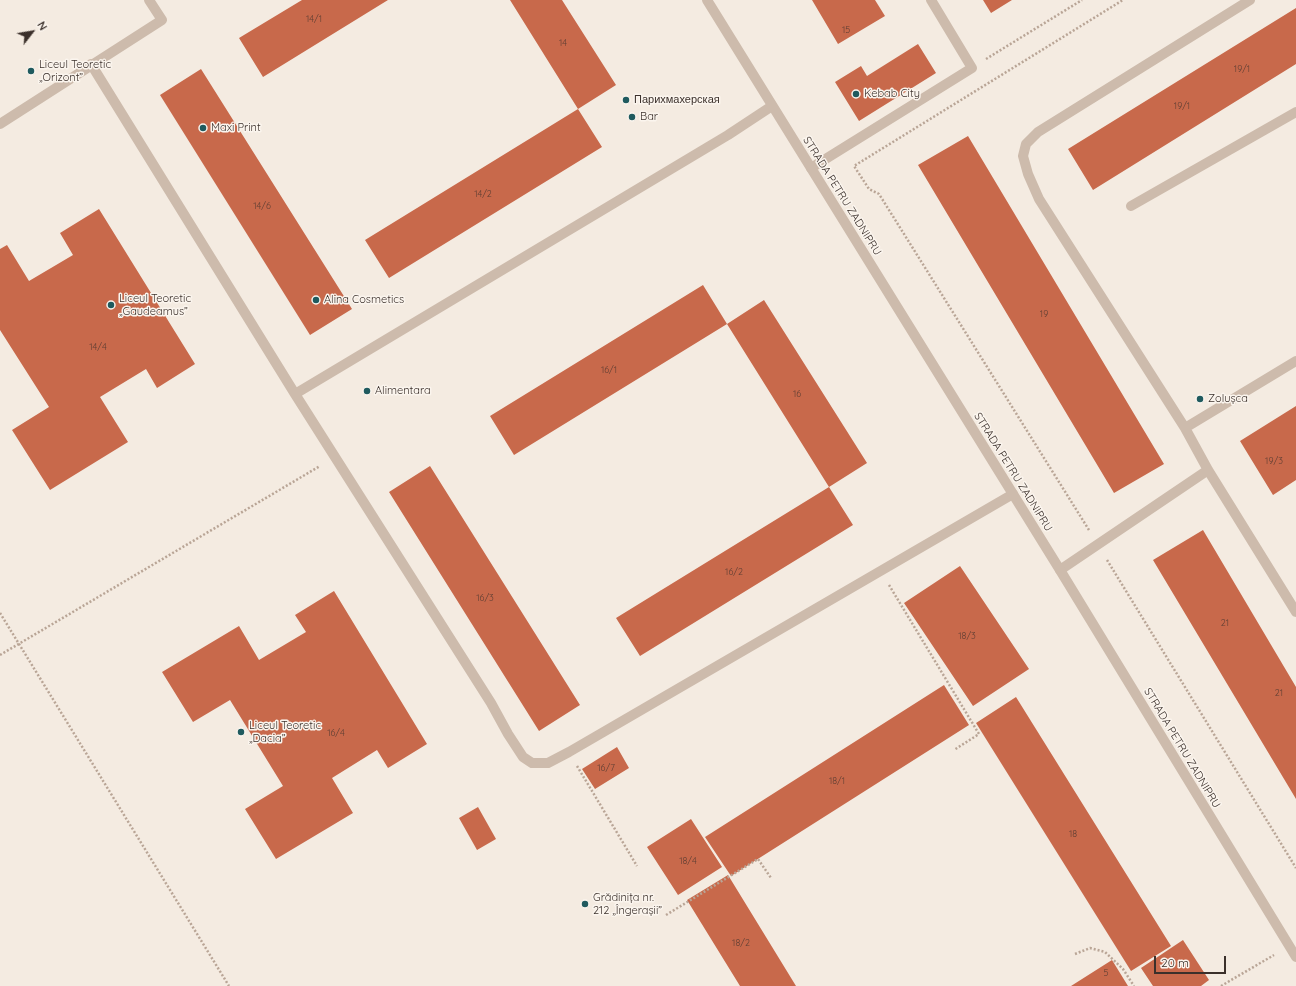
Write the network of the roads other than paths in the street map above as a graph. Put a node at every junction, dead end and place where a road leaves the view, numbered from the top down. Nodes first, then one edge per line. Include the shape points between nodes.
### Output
1 (149, 0) edge
2 (707, 0) edge
3 (931, 0) edge
4 (1250, 0) edge
5 (91, 64) junction
6 (772, 106) junction
7 (1296, 112) edge
8 (0, 124) edge
9 (811, 168) junction
10 (1131, 206) dead end
11 (1296, 361) edge
12 (295, 394) junction
13 (1185, 428) junction
14 (1208, 470) junction
15 (1013, 494) junction
16 (1060, 570) junction
17 (1296, 612) edge
18 (1296, 958) edge

1 - 5 street via 162,20
2 - 6 street, STRADA PETRU ZADNIPRU
3 - 9 street via 972,68
4 - 13 street via 1038,132 1026,144 1023,156 1039,198
5 - 8 street
5 - 12 street
6 - 9 street, STRADA PETRU ZADNIPRU
6 - 12 street
7 - 10 street
9 - 15 street, STRADA PETRU ZADNIPRU
11 - 13 street
12 - 15 street via 523,757 532,763 542,764 569,752
13 - 14 street
14 - 16 street
14 - 17 street
15 - 16 street, STRADA PETRU ZADNIPRU
16 - 18 street, STRADA PETRU ZADNIPRU

